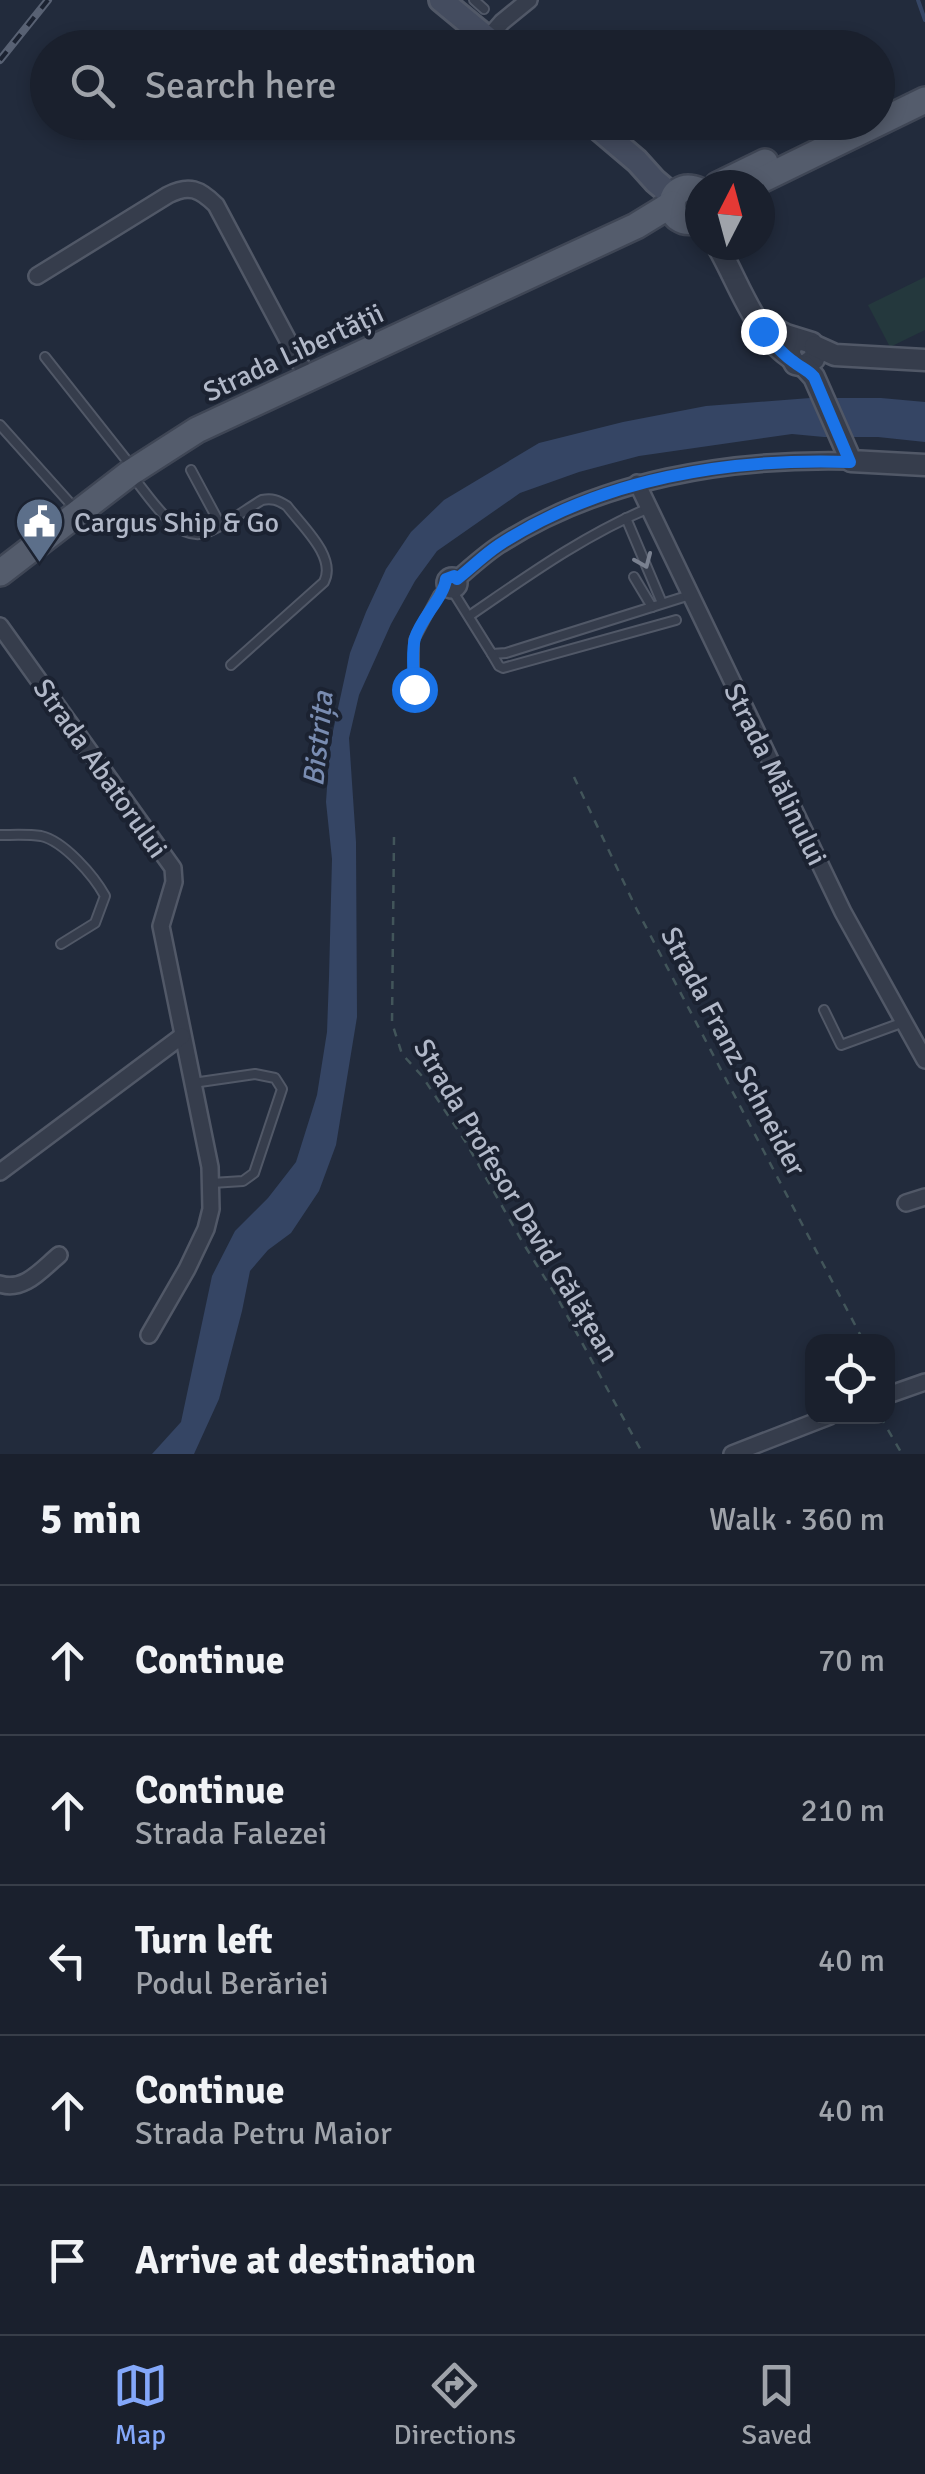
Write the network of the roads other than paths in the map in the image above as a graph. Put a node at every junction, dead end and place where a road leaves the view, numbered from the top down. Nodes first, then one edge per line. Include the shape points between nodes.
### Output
1 (441, 0) edge
2 (474, 0) edge
3 (529, 0) edge
4 (486, 30) edge
5 (487, 30) edge
6 (489, 30) edge
7 (925, 83) edge
8 (895, 98) edge
9 (925, 100) edge
10 (895, 115) edge
11 (612, 140) edge
12 (809, 140) edge
13 (843, 140) edge
14 (748, 170) edge
15 (775, 173) edge
16 (685, 205) edge
17 (685, 209) edge
18 (725, 260) edge
19 (37, 276) dead end
20 (45, 357) dead end
21 (811, 360) junction
22 (925, 360) edge
23 (308, 378) junction
24 (0, 425) edge
25 (848, 455) junction
26 (925, 464) edge
27 (190, 470) dead end
28 (132, 472) junction
29 (637, 483) junction
30 (648, 508) junction
31 (78, 513) junction
32 (626, 518) junction
33 (220, 524) junction
34 (0, 573) edge
35 (634, 577) dead end
36 (454, 590) junction
37 (690, 594) junction
38 (662, 604) junction
39 (652, 607) junction
40 (469, 616) junction
41 (676, 620) dead end
42 (0, 626) edge
43 (492, 654) junction
44 (232, 664) dead end
45 (414, 689) dead end
46 (0, 835) edge
47 (61, 944) dead end
48 (824, 1010) dead end
49 (904, 1022) junction
50 (182, 1036) junction
51 (925, 1060) edge
52 (192, 1084) junction
53 (0, 1172) edge
54 (212, 1182) junction
55 (925, 1197) edge
56 (906, 1203) dead end
57 (59, 1255) dead end
58 (0, 1284) edge
59 (149, 1335) dead end
60 (925, 1382) edge
61 (895, 1393) edge
62 (809, 1424) edge
63 (732, 1454) edge

1 - 4 main road
2 - 5 lane
3 - 6 street
7 - 8 main road
9 - 10 main road
11 - 16 main road
12 - 14 main road
13 - 15 main road
17 - 23 main road, Strada Libertății
18 - 21 street via 757,320
19 - 23 street via 168,195 194,189 216,205
20 - 28 lane
21 - 22 street
21 - 25 street
23 - 28 main road, Strada Libertății via 197,430
24 - 31 lane
25 - 26 street
25 - 29 street
27 - 33 lane
28 - 31 main road, Strada Libertății
28 - 33 lane via 181,531 205,533
29 - 30 street, Strada Mălinului
29 - 36 street via 541,520 496,547
30 - 32 lane
30 - 37 street, Strada Mălinului
31 - 34 main road, Strada Libertății
32 -> 38 lane
32 - 40 lane
33 - 44 lane via 262,500 278,501 326,558 328,574
35 - 39 lane
36 - 40 lane
36 - 45 lane via 438,595 414,640
37 - 38 lane
37 - 49 street, Strada Mălinului
38 - 39 lane
39 - 43 lane
40 - 43 lane
41 - 43 lane via 503,668
42 - 50 street, Strada Abatorului via 173,868 162,926
46 - 47 lane via 43,836 97,881 105,896 95,922
48 - 49 lane via 841,1045
49 - 51 street, Strada Mălinului
50 - 52 street, Strada Abatorului
50 - 53 street
52 - 54 street, Strada Abatorului
52 - 54 lane via 255,1074 275,1078 282,1089 254,1172 243,1180
54 - 59 street, Strada Abatorului via 206,1229
55 - 56 street
57 - 58 street via 24,1283
60 - 61 street
62 - 63 street

